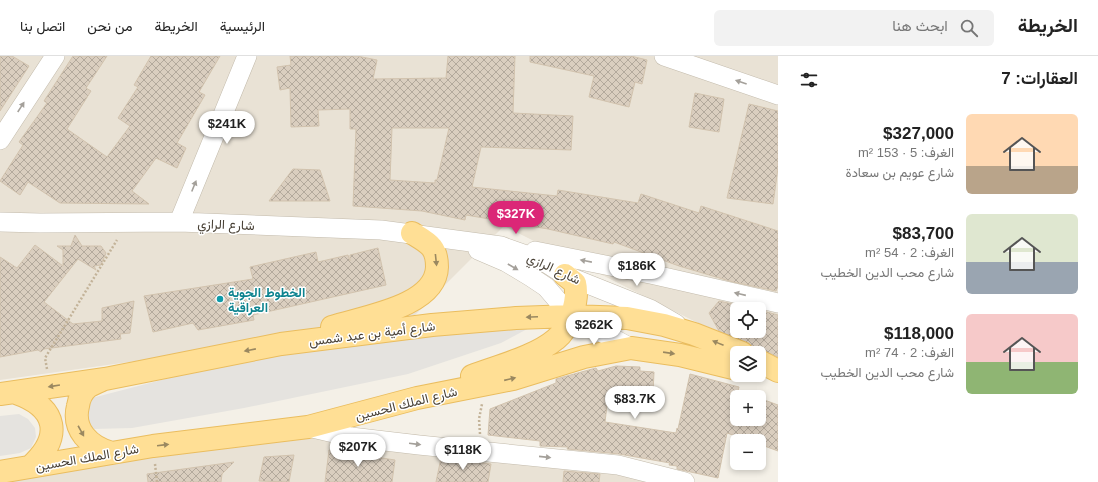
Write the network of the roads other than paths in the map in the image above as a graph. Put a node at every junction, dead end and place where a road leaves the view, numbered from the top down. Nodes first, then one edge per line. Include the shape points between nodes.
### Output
1 (55, 56) edge
2 (247, 56) edge
3 (664, 56) edge
4 (778, 94) edge
5 (0, 140) edge
6 (0, 222) edge
7 (179, 222) junction
8 (412, 233) junction
9 (452, 240) junction
10 (501, 246) junction
11 (565, 274) junction
12 (778, 303) edge
13 (571, 316) junction
14 (694, 334) junction
15 (282, 344) junction
16 (631, 348) junction
17 (730, 348) edge
18 (766, 364) edge
19 (730, 367) edge
20 (778, 371) edge
21 (766, 377) edge
22 (105, 379) junction
23 (778, 380) edge
24 (8, 393) edge
25 (417, 398) junction
26 (308, 427) junction
27 (112, 453) junction
28 (30, 468) junction
29 (0, 472) edge
30 (686, 482) edge

5 -> 1 street
7 -> 2 street
4 -> 3 street
6 - 7 street, شارع الرازي
7 - 8 street, شارع الرازي
8 - 9 street, شارع الرازي
8 -> 15 main road via 430,244 435,251 437,274 434,283 424,293 410,302
9 - 10 street, شارع الرازي
9 -> 13 street, شارع الرازي via 484,252 531,277 546,287
10 - 11 street, شارع الرازي via 543,261
12 -> 10 street via 655,274
11 - 13 main road via 575,283 577,291
11 - 14 street, شارع الرازي via 650,309
13 - 14 main road, شارع أمية بن عبد شمس via 627,318
13 -> 15 main road, شارع أمية بن عبد شمس via 432,325
13 - 16 street, شارع الرازي
13 - 25 main road via 557,338 534,352
17 -> 14 main road, شارع أمية بن عبد شمس
15 -> 22 main road, شارع أمية بن عبد شمس
16 -> 19 main road, شارع الملك الحسين via 680,355
25 -> 16 main road, شارع الملك الحسين via 513,378 584,357
18 - 20 main road
21 - 23 main road
22 -> 24 main road, شارع أمية بن عبد شمس
22 -> 27 main road via 88,387 82,394 76,416 78,427 84,436 92,444
24 - 28 main road via 31,398 43,408 52,425 49,446
25 - 26 main road, شارع الملك الحسين
27 -> 26 main road, شارع الملك الحسين
26 -> 30 street via 351,437 618,465
27 - 28 main road, شارع الملك الحسين
28 - 29 main road, شارع الملك الحسين

